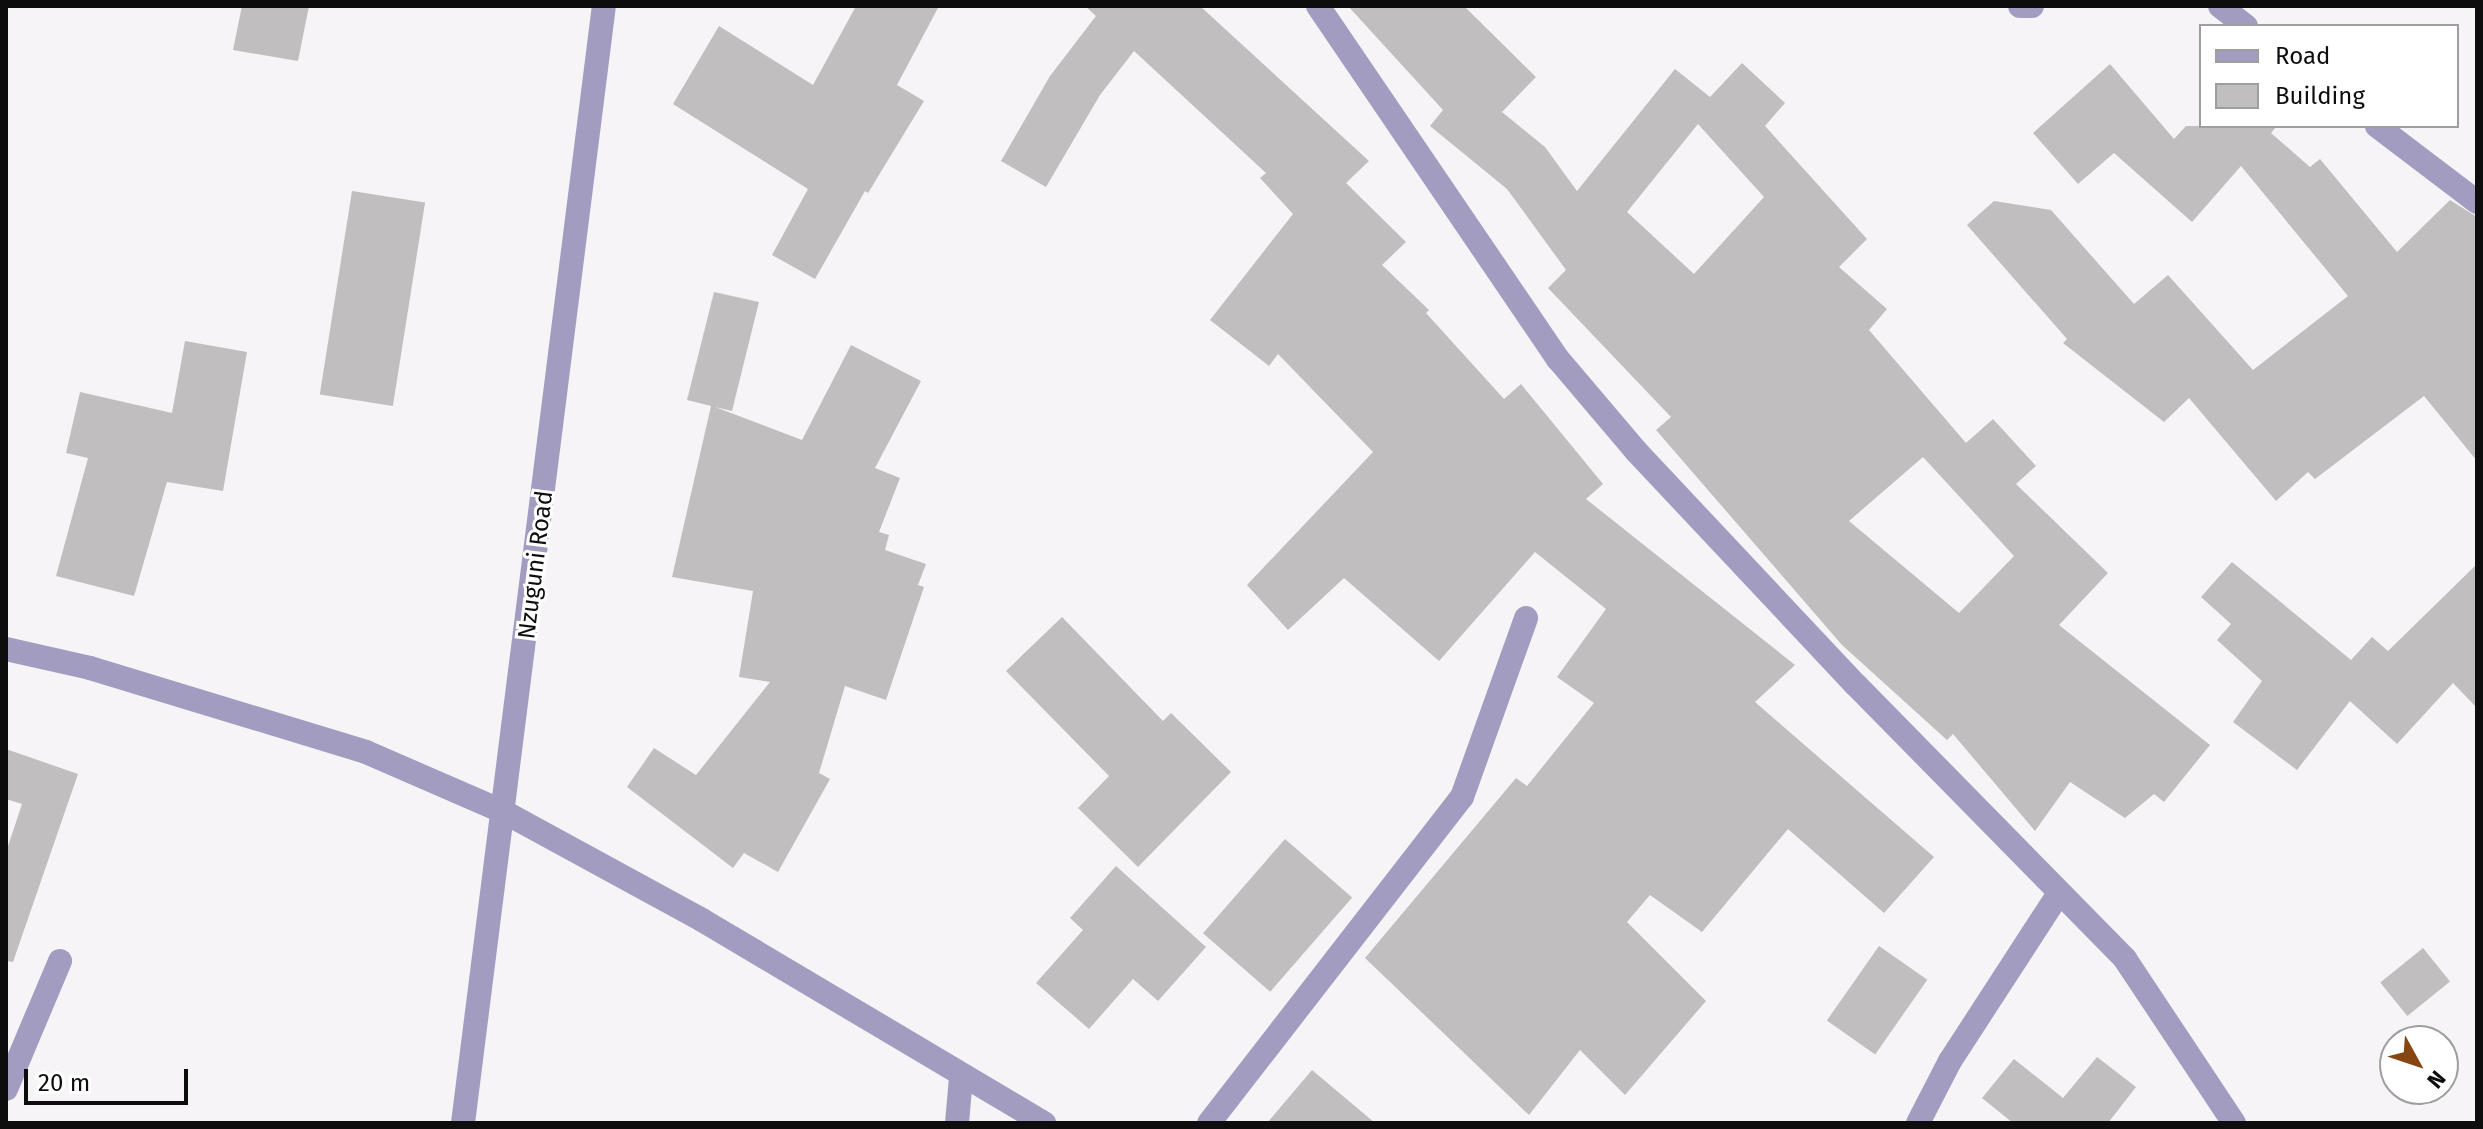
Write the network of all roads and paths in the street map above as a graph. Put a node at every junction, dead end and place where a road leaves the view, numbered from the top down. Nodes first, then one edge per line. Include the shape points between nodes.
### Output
1 (604, 6) edge
2 (1318, 6) edge
3 (2020, 6) edge
4 (2032, 6) edge
5 (2220, 6) edge
6 (2243, 24) edge
7 (2380, 128) edge
8 (2477, 202) edge
9 (1526, 618) dead end
10 (6, 649) edge
11 (506, 813) junction
12 (2059, 893) junction
13 (60, 961) dead end
14 (961, 1077) junction
15 (6, 1089) edge
16 (463, 1123) edge
17 (957, 1123) edge
18 (1044, 1123) edge
19 (1209, 1123) edge
20 (1918, 1123) edge
21 (2234, 1123) edge

1 - 11 street, Nzuguni Road
2 - 12 street via 1558,359 1636,451 1845,674
3 - 4 street
5 - 6 street
7 - 8 street
9 - 19 street via 1462,797
10 - 11 street via 118,676 366,752
11 - 14 street via 702,920
11 - 16 street, Nzuguni Road
12 - 20 street via 1950,1061
12 - 21 street via 2125,959
13 - 15 street
14 - 17 street
14 - 18 street

